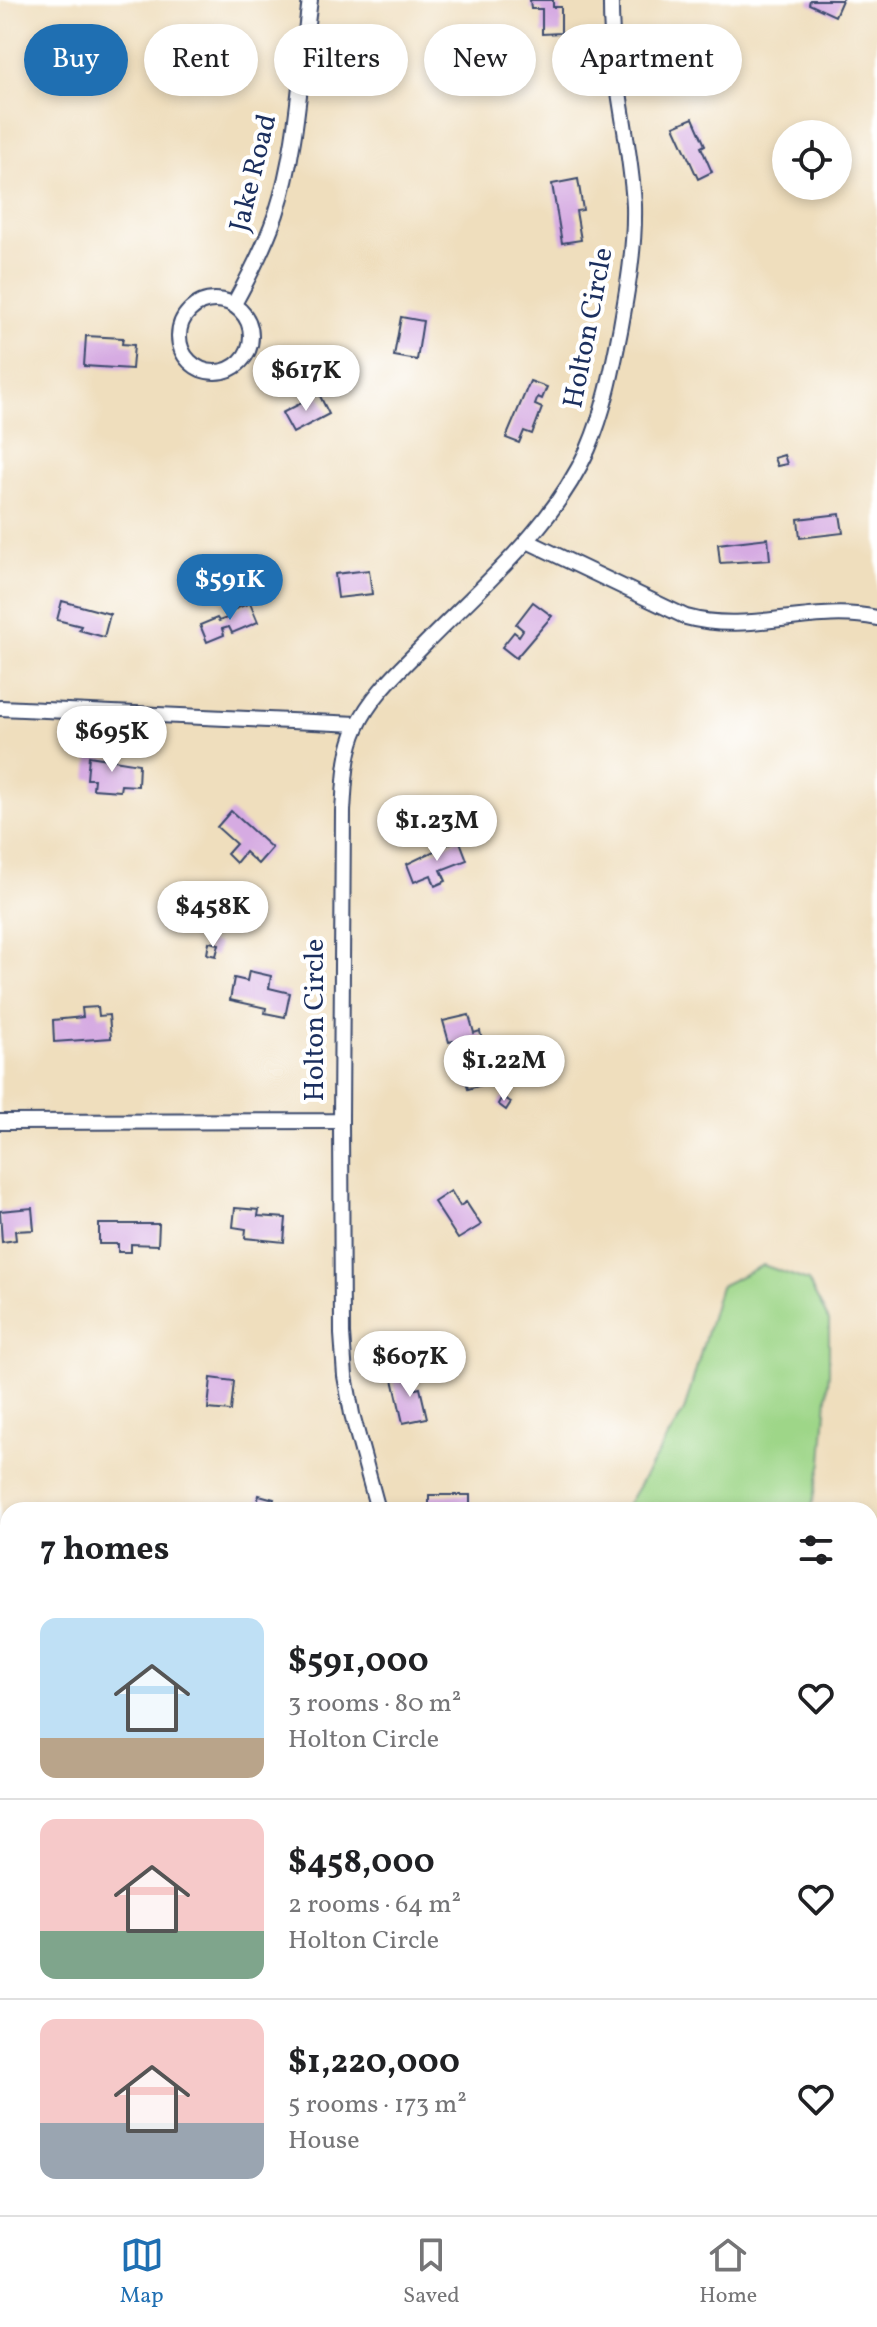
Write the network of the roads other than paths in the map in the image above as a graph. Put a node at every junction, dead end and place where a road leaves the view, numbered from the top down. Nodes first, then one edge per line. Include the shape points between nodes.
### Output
1 (310, 0) edge
2 (611, 0) edge
3 (234, 304) junction
4 (527, 541) junction
5 (877, 618) edge
6 (0, 708) edge
7 (358, 724) junction
8 (341, 1121) junction
9 (0, 1122) edge
10 (376, 1502) edge

1 - 3 street, Jake Road via 292,149 276,213
2 - 4 street, Holton Circle via 614,68 634,204 628,282 594,434 569,486
3 - 3 street via 199,303 182,319 179,342 200,370 236,366 250,347 249,323
4 - 5 street via 706,622 837,613
4 - 7 street, Holton Circle via 397,672
6 - 7 street
7 - 8 street, Holton Circle via 347,763 343,811
8 - 9 street, Holton Circle
8 - 10 street via 345,1376

